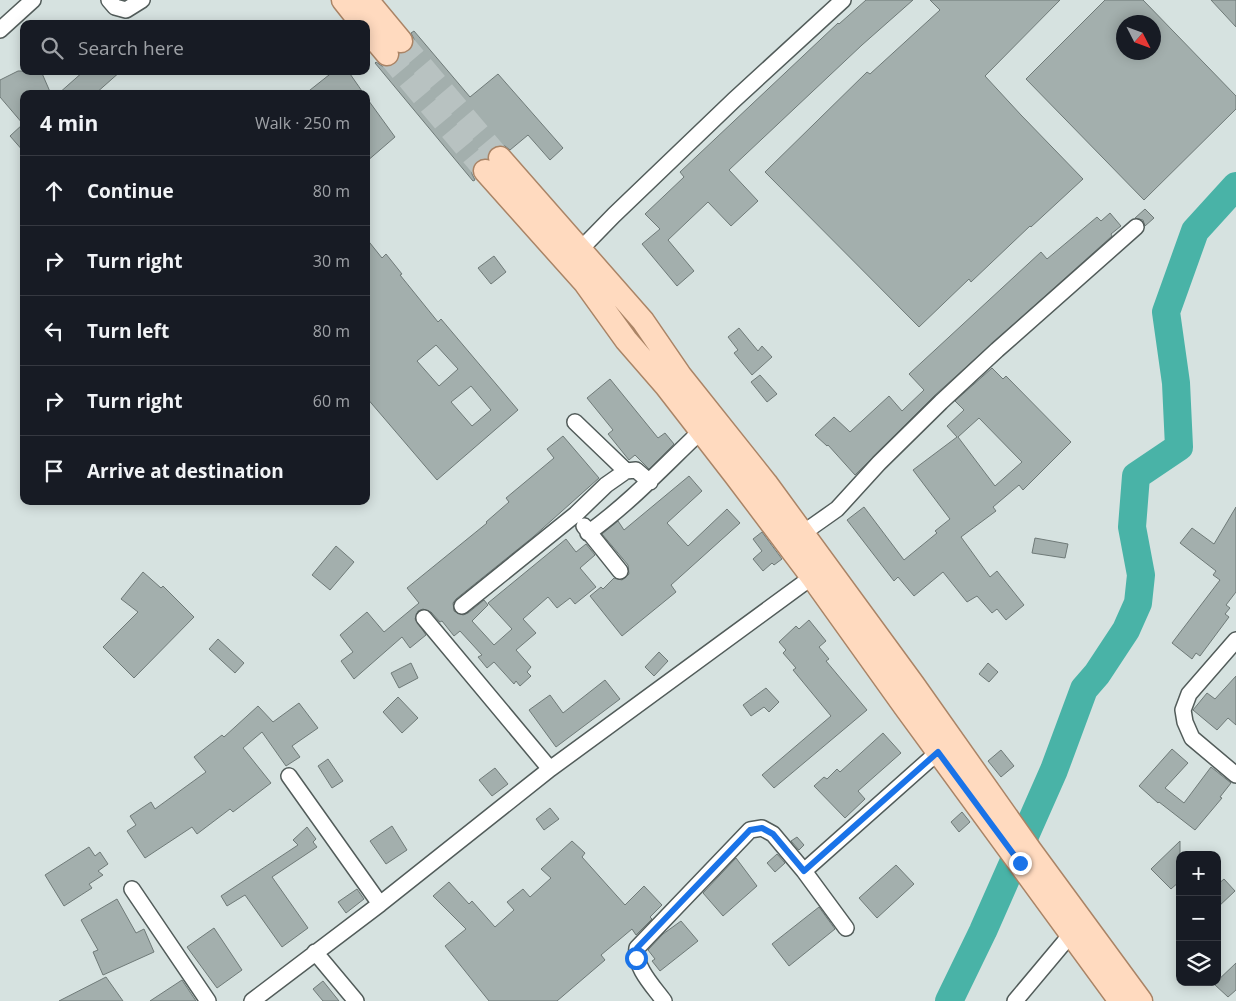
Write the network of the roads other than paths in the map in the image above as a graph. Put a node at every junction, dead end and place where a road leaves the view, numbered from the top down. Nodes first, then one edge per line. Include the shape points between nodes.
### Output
1 (32, 0) edge
2 (109, 0) edge
3 (142, 0) edge
4 (343, 0) edge
5 (367, 0) edge
6 (843, 0) edge
7 (359, 20) edge
8 (0, 30) edge
9 (370, 32) edge
10 (493, 165) tunnel mouth
11 (1136, 227) dead end
12 (573, 256) junction
13 (575, 422) dead end
14 (700, 430) junction
15 (626, 471) junction
16 (650, 482) junction
17 (576, 514) junction
18 (588, 533) junction
19 (803, 533) junction
20 (620, 571) dead end
21 (812, 577) junction
22 (462, 606) dead end
23 (424, 618) dead end
24 (1236, 640) edge
25 (938, 752) junction
26 (550, 769) junction
27 (1236, 775) edge
28 (290, 776) dead end
29 (1008, 834) junction
30 (1025, 857) junction
31 (804, 871) junction
32 (132, 889) dead end
33 (380, 904) junction
34 (846, 928) dead end
35 (1072, 933) junction
36 (315, 952) junction
37 (208, 1001) edge
38 (252, 1001) edge
39 (356, 1001) edge
40 (664, 1001) edge
41 (1015, 1001) edge
42 (1120, 1001) edge
43 (1141, 1001) edge

1 - 8 street
2 - 3 street via 115,7 126,10
4 - 7 main road
5 - 9 main road via 394,48
6 - 12 street
10 - 12 main road
11 - 19 street via 948,396 836,509
12 - 14 main road via 585,283 626,340
12 - 19 main road via 644,321 680,375
13 - 15 street
14 - 16 street
14 - 21 main road
15 - 16 street via 636,470
15 - 17 street
16 - 18 street
17 - 18 street
17 - 22 street
18 - 20 street
19 - 29 main road via 913,684
21 - 25 main road
21 - 26 street
23 - 26 street
24 - 27 street via 1189,694 1183,710 1192,738
25 - 29 main road
25 - 31 street
26 - 33 street
28 - 33 street
29 - 30 main road
30 - 35 main road
30 - 43 main road
31 - 34 street
31 - 40 street via 773,834 762,828 750,830 637,948 636,958 640,967
32 - 37 street
33 - 36 street
35 - 41 street
35 - 42 main road
36 - 38 street
36 - 39 street

